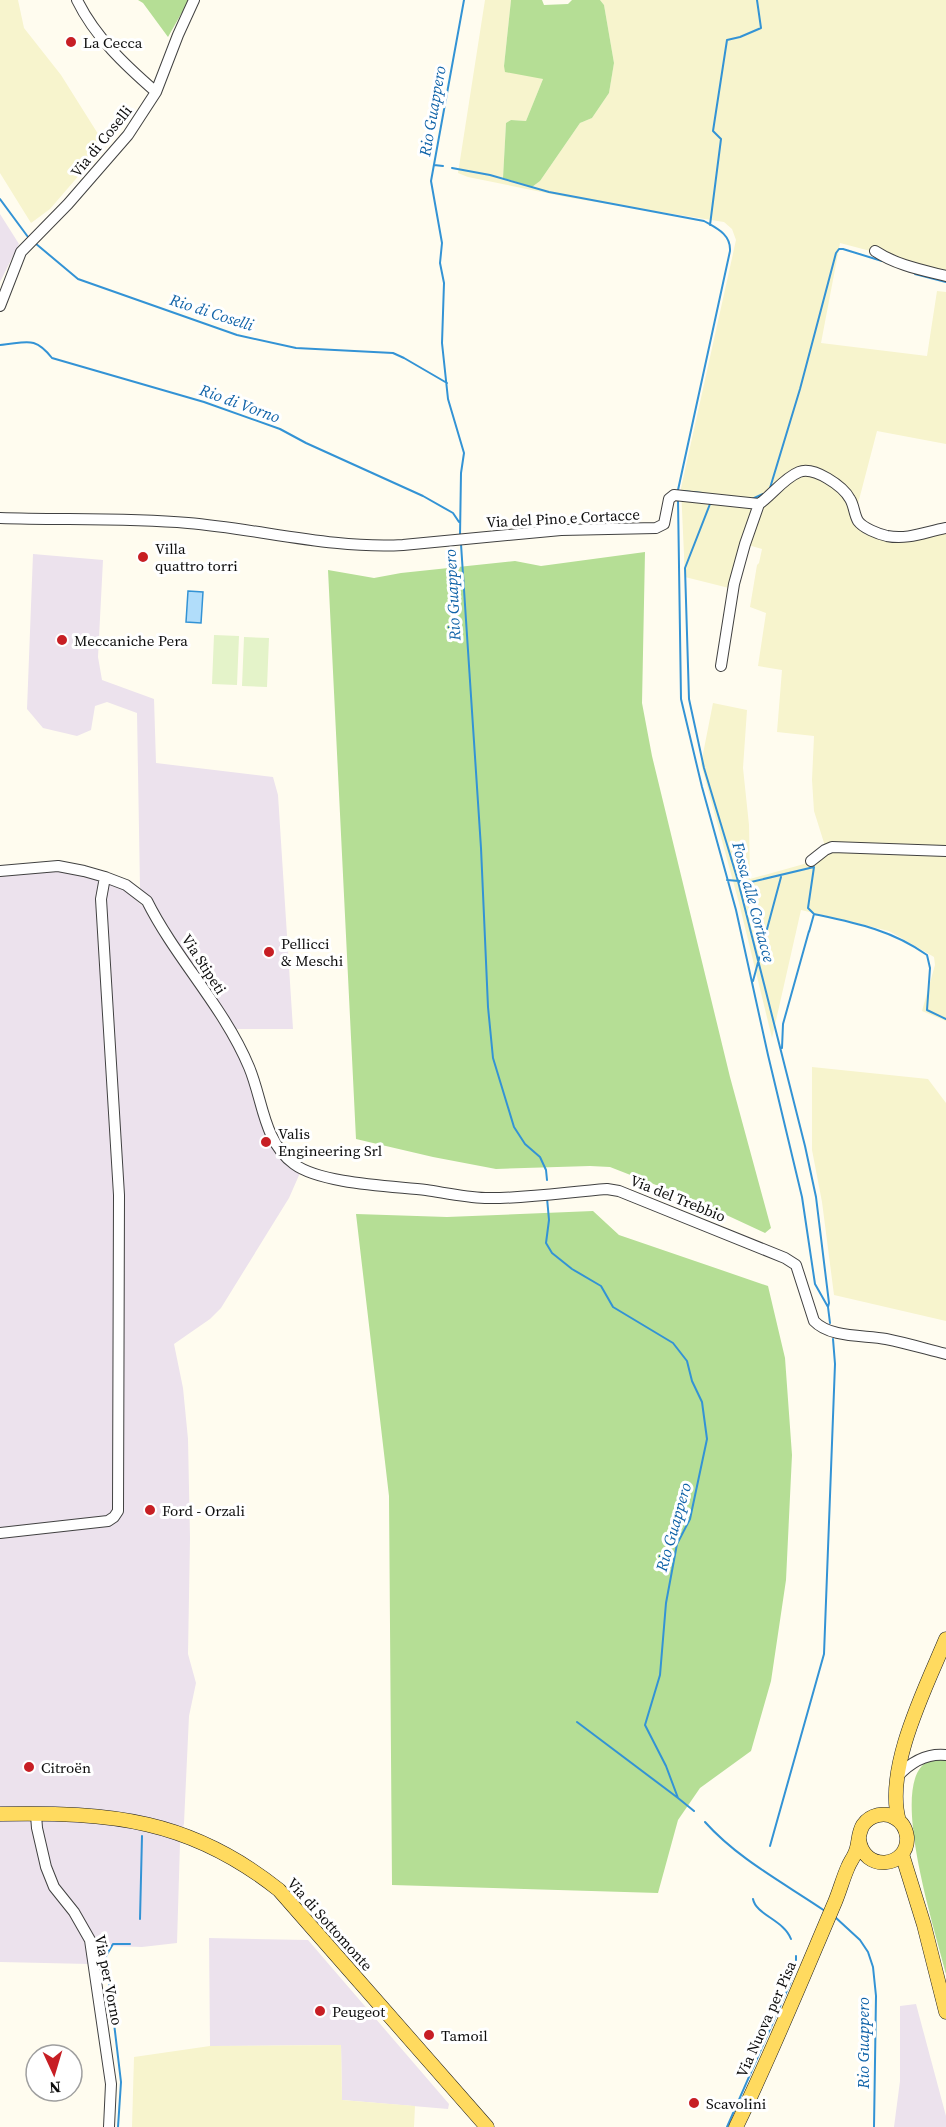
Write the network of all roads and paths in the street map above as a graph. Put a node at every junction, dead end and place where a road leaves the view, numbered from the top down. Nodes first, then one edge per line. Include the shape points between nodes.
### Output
1 (77, 0) edge
2 (194, 0) edge
3 (156, 92) junction
4 (875, 251) dead end
5 (946, 276) edge
6 (0, 306) edge
7 (759, 504) junction
8 (0, 518) edge
9 (946, 528) edge
10 (721, 666) dead end
11 (946, 851) edge
12 (811, 861) dead end
13 (0, 871) edge
14 (105, 877) junction
15 (311, 1173) joint
16 (946, 1354) edge
17 (0, 1533) edge
18 (946, 1639) edge
19 (946, 1755) edge
20 (896, 1781) junction
21 (0, 1804) edge
22 (0, 1814) edge
23 (32, 1815) junction
24 (874, 1816) junction
25 (899, 1821) junction
26 (859, 1839) junction
27 (902, 1854) junction
28 (878, 1862) junction
29 (844, 1880) junction
30 (913, 1893) junction
31 (946, 2012) edge
32 (109, 2127) edge
33 (487, 2127) edge
34 (736, 2127) edge

1 - 3 street via 96,32
2 - 3 street, Via di Coselli
3 - 6 street, Via di Coselli via 128,135 21,252
4 - 5 street via 917,269
7 - 8 street, Via del Pino e Cortacce via 678,495 669,499 664,524 656,528 561,530 385,546 143,520
7 - 9 street via 800,471 809,471 840,488 850,498 858,521 885,536 920,536
7 - 10 street via 734,584
11 - 12 street via 832,847
13 - 14 street, Via Stipeti via 58,866
14 - 15 street, Via Stipeti via 126,885 147,901 233,1036 249,1067 273,1140 294,1164
14 - 17 street via 101,899 119,1196 118,1511 108,1521
15 - 16 street, Via del Trebbio via 485,1198 620,1191 796,1265 814,1321 820,1327
18 - 20 main road via 917,1708
19 - 20 street via 931,1755 914,1762
20 - 24 main road
20 - 25 main road
21 - 23 main road, Via di Sottomonte
22 - 23 main road, Via di Sottomonte
23 - 32 street, Via per Vorno via 54,1887 90,1940 111,2084
23 - 33 main road, Via di Sottomonte via 129,1819 218,1849 252,1868 279,1890
24 - 25 main road via 887,1815
24 - 26 main road via 863,1825
25 - 27 main road via 907,1835
26 - 28 main road via 865,1855
26 - 29 main road
27 - 28 main road via 892,1861
27 - 30 main road
28 - 29 main road via 850,1872
28 - 30 main road via 900,1875
29 - 34 main road, Via Nuova per Pisa
30 - 31 main road

